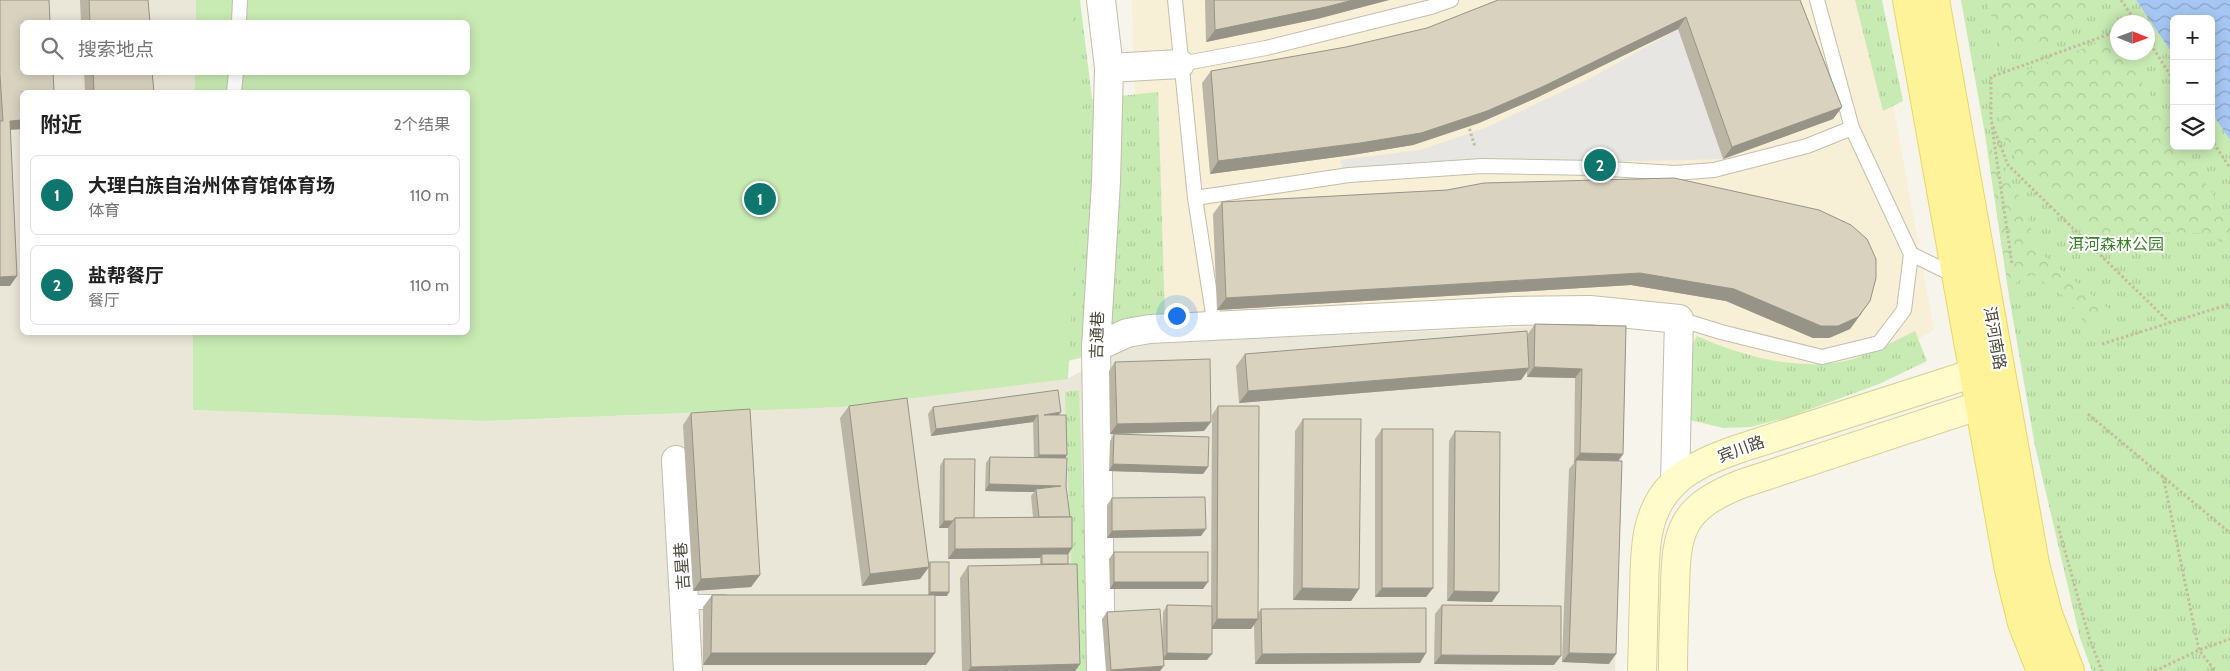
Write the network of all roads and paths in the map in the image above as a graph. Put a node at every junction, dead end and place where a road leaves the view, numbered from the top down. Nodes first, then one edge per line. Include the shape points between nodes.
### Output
1 (240, 0) edge
2 (1101, 0) edge
3 (1175, 0) edge
4 (1451, 0) edge
5 (1817, 0) edge
6 (1907, 0) edge
7 (1935, 0) edge
8 (2121, 0) edge
9 (2131, 15) edge
10 (238, 20) edge
11 (2110, 34) edge
12 (2155, 51) edge
13 (1180, 64) junction
14 (1110, 68) junction
15 (236, 75) edge
16 (2170, 75) edge
17 (234, 90) edge
18 (1467, 120) edge
19 (1991, 120) junction
20 (1852, 128) junction
21 (2215, 145) edge
22 (1482, 166) junction
23 (2230, 168) edge
24 (1196, 198) junction
25 (1912, 254) junction
26 (2012, 267) dead end
27 (1956, 276) junction
28 (2230, 304) edge
29 (1679, 319) junction
30 (2169, 322) junction
31 (1215, 327) junction
32 (2102, 344) dead end
33 (1096, 347) junction
34 (2000, 365) junction
35 (1973, 373) junction
36 (2006, 397) junction
37 (1979, 406) junction
38 (2088, 414) dead end
39 (676, 460) dead end
40 (2163, 476) junction
41 (1675, 482) junction
42 (2056, 519) dead end
43 (2230, 533) edge
44 (684, 602) junction
45 (743, 602) edge
46 (2230, 639) edge
47 (2199, 650) junction
48 (688, 671) edge
49 (1101, 671) edge
50 (1642, 671) edge
51 (1673, 671) edge
52 (2041, 671) edge
53 (2070, 671) edge
54 (2102, 671) edge
55 (2156, 671) edge
56 (2215, 671) edge

1 - 10 lane
2 - 14 street, 吉通巷
3 - 13 lane
4 - 13 lane via 1266,48
5 - 20 lane
6 - 27 main road, 洱河南路
7 - 34 main road, 洱河南路
8 - 9 path
11 - 19 path via 1991,77
12 - 16 path
13 - 14 street
13 - 24 lane
14 - 33 street, 吉通巷
15 - 17 lane
18 - 22 path
19 - 26 path
19 - 30 path via 2008,165
20 - 22 lane via 1807,146 1714,170 1675,173
20 - 25 lane
21 - 23 path
22 - 24 lane via 1349,175
24 - 31 lane
25 - 27 lane
25 - 29 lane via 1904,310 1879,343 1822,357
27 - 35 main road, 洱河南路
28 - 30 path
29 - 31 street via 1590,310 1512,311
29 - 41 street
30 - 32 path
31 - 33 street via 1150,329 1127,333
33 - 49 street, 吉通巷
34 - 35 main road, 宾川路
34 - 36 main road, 洱河南路
35 - 37 main road, 洱河南路
35 - 41 main road, 宾川路 via 1738,449 1701,464
36 - 37 main road, 宾川路
36 - 53 main road, 洱河南路 via 2035,564 2048,614
37 - 51 main road, 宾川路 via 1741,484 1700,507 1684,526 1676,551
37 - 52 main road, 洱河南路 via 2013,592
38 - 40 path
39 - 44 street, 吉星巷
40 - 43 path
40 - 47 path
41 - 50 main road, 宾川路 via 1658,504 1648,533
42 - 54 path via 2089,637
44 - 45 lane
44 - 48 street, 吉星巷
46 - 47 path
47 - 55 path
47 - 56 path

